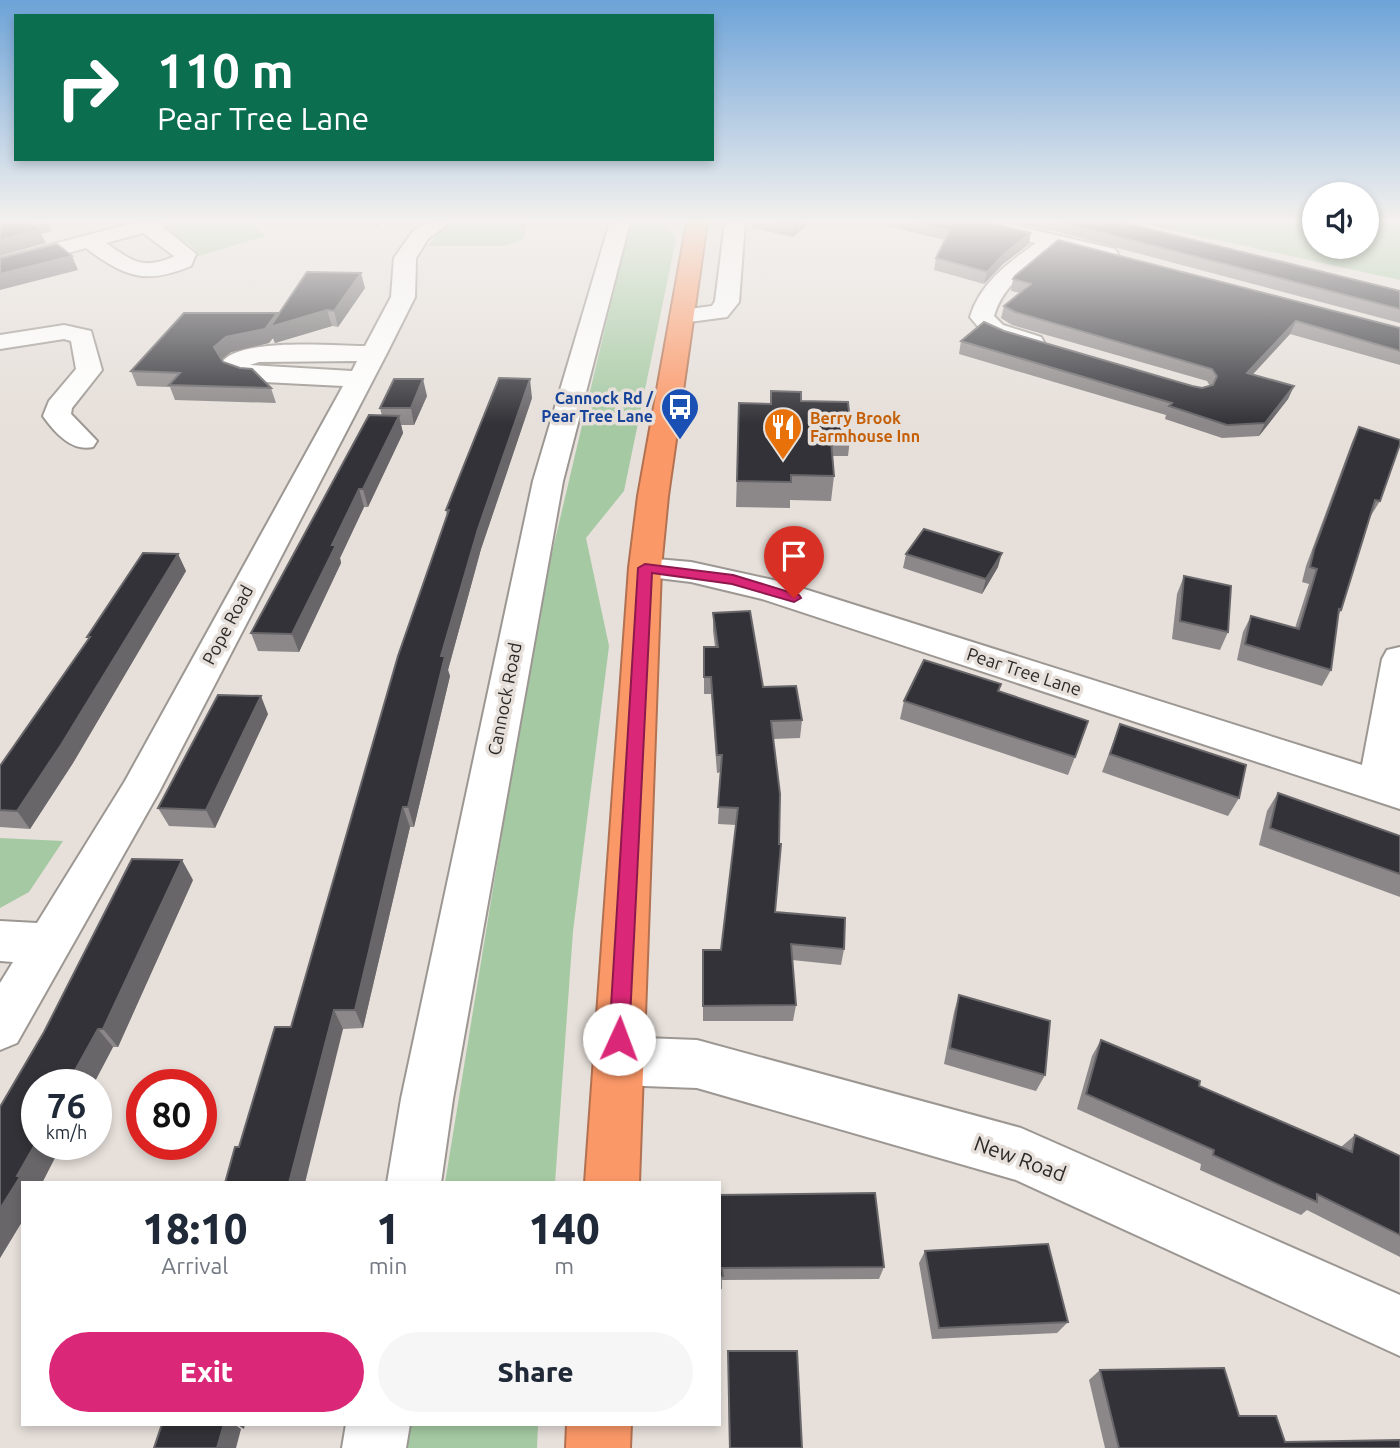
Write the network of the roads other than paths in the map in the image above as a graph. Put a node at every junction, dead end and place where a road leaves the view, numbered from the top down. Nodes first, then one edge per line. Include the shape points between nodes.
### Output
1 (403, 290) edge
2 (602, 290) edge
3 (686, 290) edge
4 (728, 290) edge
5 (994, 290) edge
6 (682, 316) junction
7 (0, 342) edge
8 (1050, 347) edge
9 (83, 441) dead end
10 (645, 568) junction
11 (1400, 659) edge
12 (1390, 790) edge
13 (0, 941) edge
14 (47, 943) junction
15 (0, 1027) edge
16 (618, 1061) junction
17 (414, 1181) edge
18 (612, 1181) edge
19 (1400, 1326) edge
20 (378, 1426) edge
21 (599, 1426) edge
22 (374, 1448) edge
23 (598, 1448) edge

1 - 14 street, Pope Road via 139,792
2 - 17 street, Cannock Road via 548,481
3 - 6 highway
4 - 6 street via 727,302 719,312
5 - 8 street via 982,317 993,330
6 - 10 highway
7 - 9 street via 64,332 82,336 89,370 57,416
10 - 12 street, Pear Tree Lane via 701,574 770,590
10 - 16 highway
11 - 12 street
13 - 14 street
14 - 15 street, Pope Road
16 - 18 highway
16 - 19 street, New Road via 697,1064 1021,1154
20 - 22 street
21 - 23 highway

